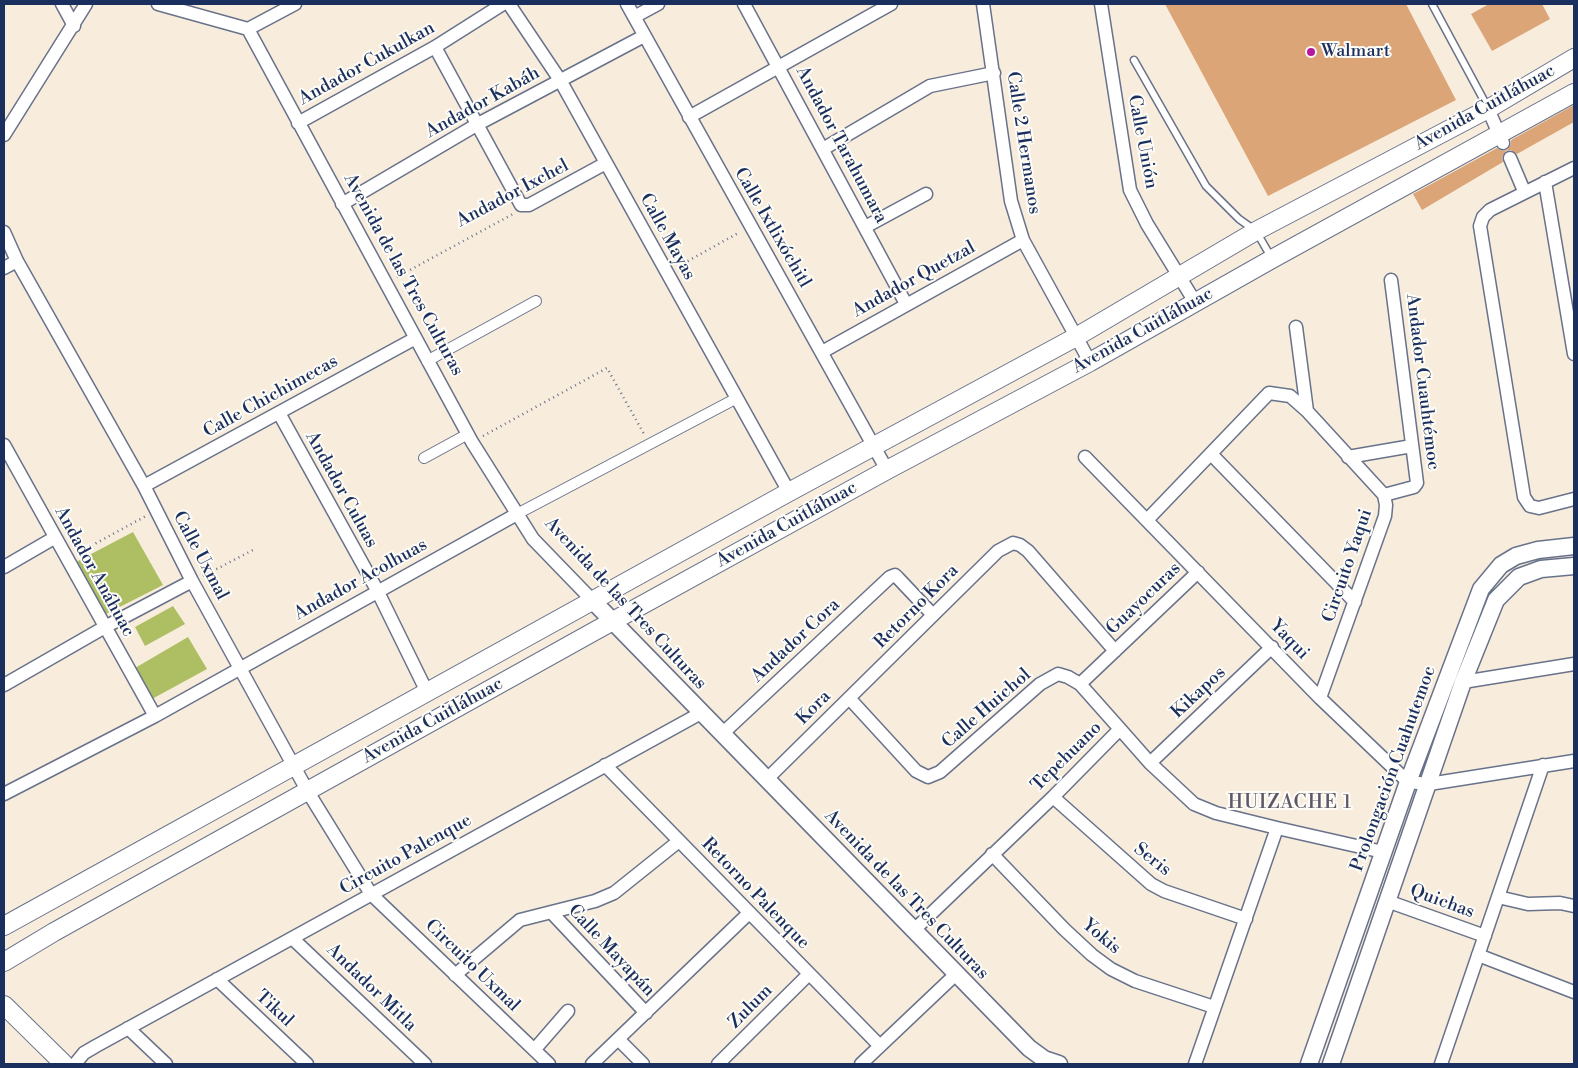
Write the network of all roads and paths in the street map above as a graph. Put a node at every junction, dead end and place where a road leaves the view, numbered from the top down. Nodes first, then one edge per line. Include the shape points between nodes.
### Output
1 (62, 4) edge
2 (86, 4) edge
3 (158, 4) edge
4 (294, 4) edge
5 (503, 4) edge
6 (509, 4) edge
7 (627, 4) edge
8 (658, 4) edge
9 (744, 4) edge
10 (891, 4) edge
11 (983, 4) edge
12 (1102, 4) edge
13 (1432, 4) edge
14 (198, 9) edge
15 (634, 17) junction
16 (74, 26) junction
17 (248, 29) junction
18 (644, 36) junction
19 (435, 47) junction
20 (1574, 58) edge
21 (1134, 60) dead end
22 (778, 66) junction
23 (994, 73) junction
24 (560, 80) junction
25 (1574, 93) edge
26 (1488, 109) junction
27 (690, 117) junction
28 (298, 123) junction
29 (478, 124) junction
30 (4, 134) edge
31 (1501, 139) junction
32 (823, 149) junction
33 (1510, 158) dead end
34 (606, 163) junction
35 (1574, 168) edge
36 (1545, 182) junction
37 (1524, 192) junction
38 (926, 194) dead end
39 (342, 204) junction
40 (522, 205) junction
41 (751, 226) junction
42 (865, 227) junction
43 (1256, 231) junction
44 (4, 232) edge
45 (1023, 240) junction
46 (1272, 259) junction
47 (17, 261) junction
48 (4, 268) edge
49 (667, 273) junction
50 (1180, 276) junction
51 (1391, 280) dead end
52 (385, 284) junction
53 (536, 301) dead end
54 (1195, 302) junction
55 (906, 304) junction
56 (1296, 328) dead end
57 (1076, 337) junction
58 (414, 339) junction
59 (822, 352) junction
60 (1574, 354) edge
61 (426, 361) junction
62 (1090, 362) junction
63 (737, 398) junction
64 (1307, 411) junction
65 (279, 413) junction
66 (470, 438) junction
67 (649, 444) junction
68 (873, 446) junction
69 (1412, 446) junction
70 (4, 447) edge
71 (1212, 455) junction
72 (1085, 457) dead end
73 (1348, 457) junction
74 (424, 458) dead end
75 (886, 470) junction
76 (144, 486) junction
77 (789, 492) junction
78 (1384, 495) junction
79 (1574, 498) edge
80 (156, 510) junction
81 (517, 514) junction
82 (1147, 520) junction
83 (54, 538) junction
84 (1574, 546) edge
85 (255, 549) dead end
86 (66, 560) junction
87 (1574, 566) edge
88 (4, 567) edge
89 (1198, 572) junction
90 (192, 581) junction
91 (376, 590) junction
92 (593, 602) junction
93 (1355, 602) junction
94 (933, 615) junction
95 (614, 621) junction
96 (105, 627) junction
97 (1272, 648) junction
98 (1115, 651) junction
99 (1574, 664) edge
100 (241, 667) junction
101 (1463, 682) junction
102 (1080, 684) junction
103 (4, 685) edge
104 (427, 692) junction
105 (848, 698) junction
106 (1320, 698) junction
107 (701, 713) junction
108 (154, 716) junction
109 (1120, 729) junction
110 (722, 734) junction
111 (1574, 761) edge
112 (1150, 763) junction
113 (294, 765) junction
114 (605, 765) junction
115 (1543, 765) junction
116 (928, 777) joint
117 (766, 780) junction
118 (1408, 782) junction
119 (1429, 784) junction
120 (308, 792) junction
121 (4, 794) edge
122 (1053, 797) junction
123 (1277, 828) junction
124 (679, 841) junction
125 (1383, 852) junction
126 (992, 854) junction
127 (372, 894) junction
128 (1498, 897) junction
129 (1387, 902) junction
130 (1574, 906) edge
131 (551, 912) junction
132 (750, 913) junction
133 (1246, 919) junction
134 (4, 926) edge
135 (914, 930) junction
136 (1485, 936) junction
137 (292, 938) junction
138 (1478, 955) junction
139 (4, 962) edge
140 (809, 974) junction
141 (956, 974) junction
142 (455, 975) junction
143 (217, 979) junction
144 (1574, 992) edge
145 (4, 1005) edge
146 (1214, 1007) junction
147 (568, 1011) dead end
148 (646, 1013) junction
149 (128, 1028) junction
150 (618, 1039) junction
151 (880, 1046) junction
152 (535, 1050) junction
153 (64, 1064) edge
154 (75, 1064) edge
155 (166, 1064) edge
156 (307, 1064) edge
157 (425, 1064) edge
158 (549, 1064) edge
159 (592, 1064) edge
160 (643, 1064) edge
161 (718, 1064) edge
162 (861, 1064) edge
163 (1059, 1064) edge
164 (1195, 1064) edge
165 (1309, 1064) edge
166 (1331, 1064) edge
167 (1441, 1064) edge

1 - 16 street
2 - 16 street
3 - 14 street
4 - 17 street
5 - 19 street, Andador Cukulkan
6 - 24 street, Calle Mayas
7 - 15 street, Calle Ixtlixóchitl
8 - 15 street
9 - 22 street, Andador Tarahumara
10 - 22 street
11 - 23 street, Calle 2 Hermanos
12 - 50 street, Calle Unión via 1130,190
13 - 26 lane
14 - 17 street
15 - 18 street, Calle Ixtlixóchitl
16 - 30 street
17 - 28 street, Avenida de las Tres Culturas
18 - 24 street, Andador Kabáh
18 - 27 street, Calle Ixtlixóchitl
19 - 28 street, Andador Cukulkan
19 - 29 street
20 - 26 main road, Avenida Cuitláhuac
21 - 43 lane via 1206,186
22 - 27 street
22 - 32 street, Andador Tarahumara
23 - 32 street via 930,86
23 - 45 street, Calle 2 Hermanos via 1011,201
24 - 29 street, Andador Kabáh
24 - 34 street, Calle Mayas
25 - 31 main road, Avenida Cuitláhuac
26 - 31 street
26 - 43 main road, Avenida Cuitláhuac
27 - 41 street, Calle Ixtlixóchitl
28 - 39 street, Avenida de las Tres Culturas
29 - 39 street, Andador Kabáh
29 - 40 street
31 - 46 main road, Avenida Cuitláhuac
32 - 42 street, Andador Tarahumara
33 - 37 street
34 - 40 street, Andador Ixchel via 529,205
34 - 49 street, Calle Mayas
35 - 36 street
36 - 37 street
36 - 60 street
37 - 79 street via 1490,210 1480,226 1522,488 1530,506 1539,508
38 - 42 street
39 - 52 street, Avenida de las Tres Culturas
40 - 52 path, Andador Ixchel via 513,214
41 - 49 path
41 - 59 street, Calle Ixtlixóchitl
42 - 55 street, Andador Tarahumara
43 - 46 lane
43 - 50 main road, Avenida Cuitláhuac
44 - 47 street, Calle Uxmal
45 - 55 street, Andador Quetzal
45 - 57 street, Calle 2 Hermanos
46 - 54 main road, Avenida Cuitláhuac
47 - 48 street
47 - 76 street, Calle Uxmal
49 - 63 street, Calle Mayas
50 - 54 street, Calle Unión
50 - 57 main road, Avenida Cuitláhuac
51 - 69 street, Andador Cuauhtémoc
52 - 58 street, Avenida de las Tres Culturas
53 - 61 street
54 - 62 main road, Avenida Cuitláhuac
55 - 59 street, Andador Quetzal
56 - 64 street
57 - 62 street, Calle 2 Hermanos
57 - 68 main road, Avenida Cuitláhuac
58 - 61 street, Avenida de las Tres Culturas
58 - 65 street, Calle Chichimecas
59 - 68 street, Calle Ixtlixóchitl
61 - 66 street, Avenida de las Tres Culturas
62 - 75 main road, Avenida Cuitláhuac
63 - 67 street, Andador Acolhuas
63 - 77 street, Calle Mayas
64 - 71 street, Circuito Yaqui via 1290,396 1269,393
64 - 73 street, Circuito Yaqui
65 - 76 street, Calle Chichimecas
65 - 91 street, Andador Culuas
66 - 67 path via 607,368
66 - 74 street
66 - 81 street, Avenida de las Tres Culturas
67 - 81 street, Andador Acolhuas
68 - 75 street, Calle Ixtlixóchitl
68 - 77 main road, Avenida Cuitláhuac
69 - 73 street
69 - 78 street, Andador Cuauhtémoc via 1416,485
70 - 83 street, Andador Anáhuac
71 - 82 street, Circuito Yaqui
71 - 93 street
72 - 82 street
73 - 78 street, Circuito Yaqui
75 - 95 main road, Avenida Cuitláhuac
76 - 80 street, Calle Uxmal
77 - 92 main road, Avenida Cuitláhuac
78 - 93 street, Circuito Yaqui via 1385,516
80 - 86 path
80 - 90 street, Calle Uxmal
81 - 91 street, Andador Acolhuas
81 - 92 street, Avenida de las Tres Culturas via 533,539
82 - 89 street, Yaqui
83 - 86 street, Andador Anáhuac
83 - 88 street
84 - 118 street, Prolongación Cuahutemoc via 1516,556 1489,577 1481,589
85 - 90 path
86 - 96 street, Andador Anáhuac
87 - 101 street, Prolongación Cuahutemoc via 1533,572 1519,577 1504,589 1496,600
89 - 97 street, Yaqui
89 - 98 street, Guayocuras
90 - 96 street
90 - 100 street, Calle Uxmal
91 - 100 street, Andador Acolhuas
91 - 104 street, Andador Culuas
92 - 95 street, Avenida de las Tres Culturas
92 - 104 main road, Avenida Cuitláhuac
93 - 106 street, Circuito Yaqui
94 - 98 street, Retorno Kora via 998,551 1012,543 1028,551
94 - 105 street, Retorno Kora
94 - 110 street, Andador Cora via 894,575
95 - 107 street, Avenida de las Tres Culturas
95 - 120 main road, Avenida Cuitláhuac
96 - 103 street
96 - 108 street, Andador Anáhuac
97 - 106 street, Yaqui
97 - 112 street, Kikapos
98 - 102 street
99 - 101 street
100 - 108 street, Andador Acolhuas
100 - 113 street, Calle Uxmal
101 - 119 street, Prolongación Cuahutemoc
102 - 109 street
102 - 116 street, Calle Huichol via 1063,674 1040,684 940,772
104 - 113 main road, Avenida Cuitláhuac
105 - 116 street, Kora via 916,771
105 - 117 street, Kora
106 - 118 street, Yaqui
107 - 110 street, Avenida de las Tres Culturas
107 - 114 street, Circuito Palenque
108 - 121 street, Andador Acolhuas
109 - 112 street, Tepehuano
109 - 122 street, Tepehuano
110 - 117 street, Avenida de las Tres Culturas
111 - 115 street
112 - 123 street, Tepehuano via 1194,804 1216,813
113 - 120 street, Calle Uxmal
113 - 134 main road, Avenida Cuitláhuac
114 - 124 street, Retorno Palenque
114 - 127 street, Circuito Palenque
115 - 119 street
115 - 128 street
117 - 135 street, Avenida de las Tres Culturas
118 - 119 street
118 - 125 street, Prolongación Cuahutemoc
119 - 129 street, Prolongación Cuahutemoc
120 - 127 street, Calle Uxmal
120 - 139 main road, Avenida Cuitláhuac
122 - 126 street, Tepehuano
122 - 133 street, Seris via 1151,884 1164,892
123 - 125 street, Tepehuano
123 - 133 street
124 - 131 street via 614,893
124 - 132 street, Retorno Palenque
125 - 165 street, Prolongación Cuahutemoc
126 - 135 street, Tepehuano
126 - 146 street, Yokis via 1092,956 1135,980
127 - 137 street, Circuito Palenque
127 - 142 street, Circuito Uxmal
128 - 130 street via 1528,904
128 - 136 street
129 - 136 street, Quichas
129 - 166 street, Prolongación Cuahutemoc
131 - 142 street via 516,923
131 - 148 street, Calle Mayapán
132 - 140 street, Retorno Palenque
132 - 148 street
133 - 146 street
135 - 141 street, Avenida de las Tres Culturas
136 - 138 street
137 - 143 street, Circuito Palenque
137 - 157 street, Andador Mitla
138 - 144 street
138 - 167 street
140 - 151 street, Retorno Palenque
140 - 161 street, Zulum
141 - 151 street
141 - 163 street, Avenida de las Tres Culturas via 1029,1048 1044,1059
142 - 152 street, Circuito Uxmal
143 - 149 street, Circuito Palenque
143 - 156 street, Tikul
145 - 153 main road
146 - 164 street
147 - 152 street
148 - 150 street
149 - 154 street, Circuito Palenque via 84,1053
149 - 155 street
150 - 159 street
150 - 160 street
151 - 162 street
152 - 158 street, Circuito Uxmal

